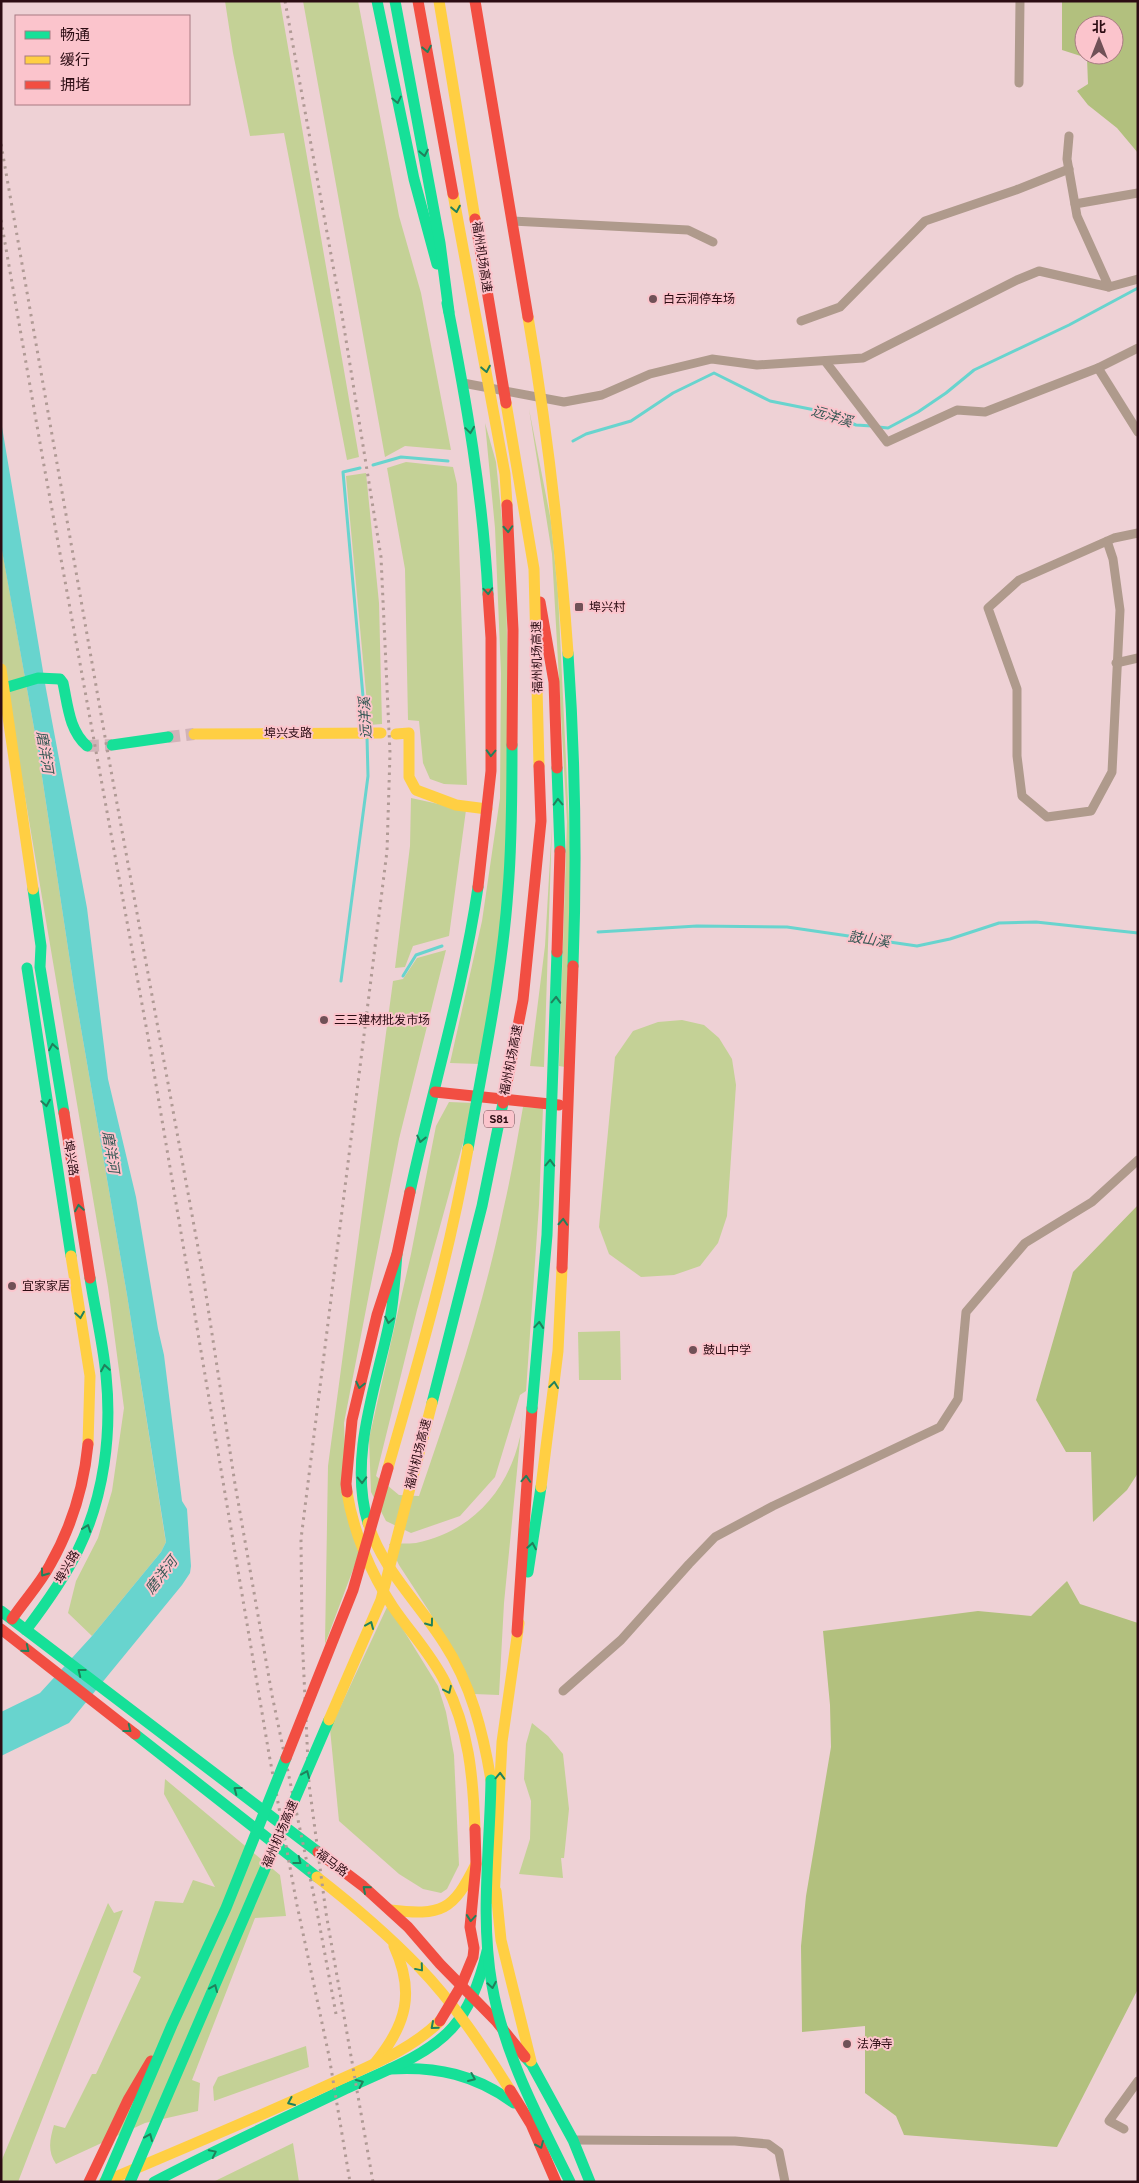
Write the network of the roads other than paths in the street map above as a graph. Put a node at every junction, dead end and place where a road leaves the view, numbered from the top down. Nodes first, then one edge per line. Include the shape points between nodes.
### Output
1 (376, 1) edge
2 (394, 1) edge
3 (418, 1) edge
4 (439, 1) edge
5 (475, 1) edge
6 (1020, 1) edge
7 (1019, 83) dead end
8 (1069, 136) dead end
9 (1069, 169) junction
10 (1138, 194) edge
11 (1075, 204) junction
12 (512, 221) junction
13 (713, 242) dead end
14 (1138, 279) edge
15 (1109, 287) junction
16 (449, 312) junction
17 (801, 321) dead end
18 (1138, 348) edge
19 (825, 361) junction
20 (1098, 368) junction
21 (463, 383) junction
22 (540, 398) junction
23 (1138, 432) edge
24 (1138, 533) edge
25 (1107, 541) junction
26 (534, 569) junction
27 (1138, 658) edge
28 (1116, 663) junction
29 (1, 669) edge
30 (3, 689) edge
31 (382, 733) dead end
32 (194, 734) tunnel mouth
33 (396, 734) dead end
34 (168, 737) tunnel mouth
35 (112, 744) tunnel mouth
36 (87, 746) dead end
37 (487, 809) junction
38 (27, 968) dead end
39 (435, 1092) junction
40 (569, 1106) junction
41 (1138, 1160) edge
42 (397, 1254) junction
43 (1, 1611) edge
44 (12, 1619) junction
45 (1, 1629) edge
46 (26, 1630) junction
47 (517, 1632) junction
48 (563, 1691) dead end
49 (476, 1864) junction
50 (496, 1891) junction
51 (390, 1910) junction
52 (390, 1938) junction
53 (461, 1986) junction
54 (471, 1996) junction
55 (450, 2005) junction
56 (460, 2016) junction
57 (172, 2025) junction
58 (375, 2063) junction
59 (532, 2065) junction
60 (390, 2069) junction
61 (1138, 2081) edge
62 (531, 2124) junction
63 (1124, 2129) dead end
64 (572, 2140) junction
65 (89, 2182) edge
66 (105, 2182) edge
67 (130, 2182) edge
68 (154, 2182) edge
69 (556, 2182) edge
70 (570, 2182) edge
71 (590, 2182) edge
72 (785, 2182) edge

1 -> 16 main road via 414,179
2 -> 16 main road via 440,243
3 -> 57 main road, 福州机场高速 / S81, bridge via 506,474 514,630 512,818 498,979 461,1189 415,1375 353,1590 226,1908
4 - 26 main road, 福州机场高速 / S81, bridge
5 - 12 main road
6 - 7 street
8 - 9 street
9 - 11 street
9 - 17 street via 924,221 840,307
10 - 11 street
11 - 15 street via 1077,216
12 - 13 street via 688,230
12 - 22 main road
14 - 15 street
15 - 19 street via 1039,271 863,358
16 - 21 main road
18 - 20 street
19 - 20 street via 887,442 957,410 985,412
19 - 22 street via 757,365 712,358 650,374 602,395 564,402
20 - 23 street
21 - 22 street
21 -> 37 main road via 486,551 491,629 492,722
22 - 40 main road via 564,587 571,698 575,913
24 - 25 street
25 - 28 street via 1120,610
25 - 28 street via 1019,580 988,608 1016,689 1017,756 1022,796 1047,818 1091,811 1112,772
47 -> 26 main road, bridge via 547,1235 560,851 554,682
67 -> 26 main road, 福州机场高速 / S81, bridge via 381,1600 480,1215 522,1000 541,821
27 - 28 street
29 - 30 main road, 埠兴路
30 - 36 main road via 50,677 60,679 74,732
46 -> 30 main road, 埠兴路 via 66,1572 86,1531 105,1457 108,1404 40,967 41,946
31 - 32 main road, 埠兴支路
33 - 37 main road via 410,733 409,777 416,790 456,805
34 - 35 main road
37 - 39 main road via 473,920
38 -> 44 main road, 埠兴路 via 90,1376 91,1404 87,1454 68,1527 50,1565
39 - 40 main road
39 -> 42 main road via 425,1120
47 -> 40 main road via 538,1511 558,1352
41 - 48 street via 1092,1202 1025,1243 966,1312 958,1399 940,1427 715,1537 621,1640
42 -> 49 main road via 377,1315 352,1420 346,1484 351,1516 374,1576 426,1651 457,1709 468,1745 473,1781
42 -> 70 main road, bridge via 390,1316 366,1423 361,1484 366,1513 374,1542 387,1566 436,1630 460,1671 474,1705 491,1780 487,1939 491,1984 513,2062
43 - 44 main road, 福马路
44 - 46 main road, 福马路
45 -> 52 main road, 福马路 via 334,1890
51 -> 46 main road, 福马路 via 363,1886
50 -> 47 main road via 502,1742
49 - 51 main road via 461,1895 449,1906 432,1914
49 -> 53 main road via 470,1927 473,1957
50 - 54 main road via 485,1959
50 - 59 main road via 501,1940
51 - 53 main road, 福马路
52 -> 55 main road, 福马路
52 - 58 main road via 404,1968 405,2004 393,2039
53 - 54 main road, 福马路
53 - 55 main road
54 - 56 main road
54 - 59 main road, 福马路
55 - 56 main road, 福马路
55 -> 58 main road via 432,2029
56 - 60 main road via 452,2028
56 - 62 main road, 福马路
57 - 65 main road, bridge via 128,2100
57 - 66 main road, 福州机场高速 / S81, bridge
58 -> 66 main road
59 - 64 main road, 福马路
60 -> 62 main road via 412,2066 458,2072 502,2093
68 -> 60 main road
61 - 63 street via 1109,2121
62 -> 69 main road, 福马路
64 - 71 main road, 福马路
64 - 72 street via 768,2144 779,2152

